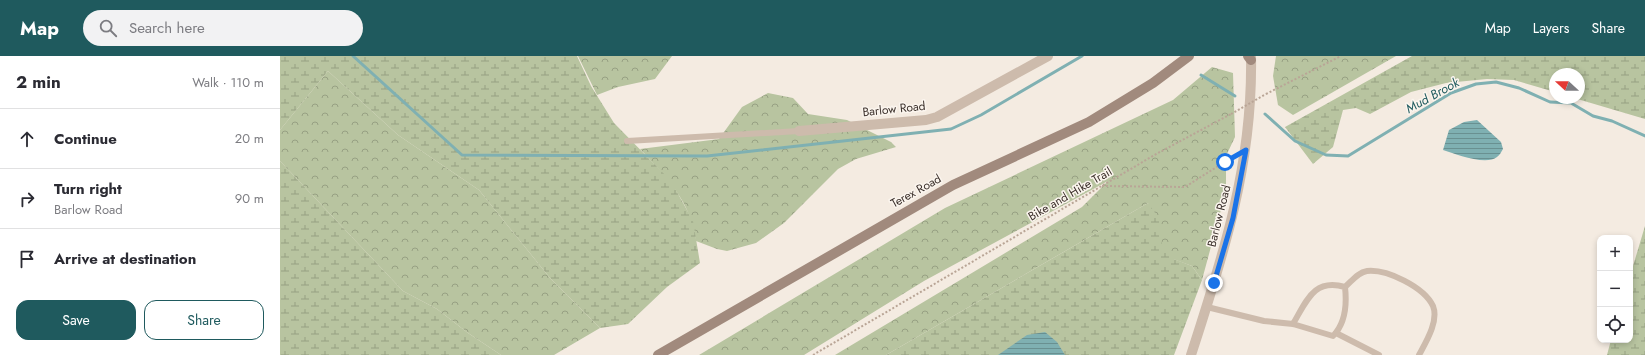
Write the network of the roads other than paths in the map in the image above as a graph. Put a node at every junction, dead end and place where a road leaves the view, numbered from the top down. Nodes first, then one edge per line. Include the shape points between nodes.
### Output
1 (1048, 56) edge
2 (1189, 56) edge
3 (1250, 57) edge
4 (799, 130) joint
5 (627, 141) dead end
6 (1345, 287) junction
7 (1206, 307) junction
8 (1293, 324) junction
9 (1336, 333) junction
10 (658, 355) edge
11 (1191, 355) edge
12 (1379, 355) edge
13 (1419, 355) edge

1 - 4 street, Barlow Road via 937,117 865,126
2 - 10 main road, Terex Road via 1153,83 1095,118 953,185
3 - 7 street, Barlow Road via 1251,105 1242,177 1228,239
4 - 5 lane
6 - 8 lane via 1334,284 1318,287
6 - 9 lane via 1347,305
6 - 13 lane via 1366,271 1383,273 1408,282 1424,294 1433,307 1434,320
7 - 8 lane via 1264,321
7 - 11 street, Barlow Road
8 - 9 lane via 1333,336
9 - 12 lane

